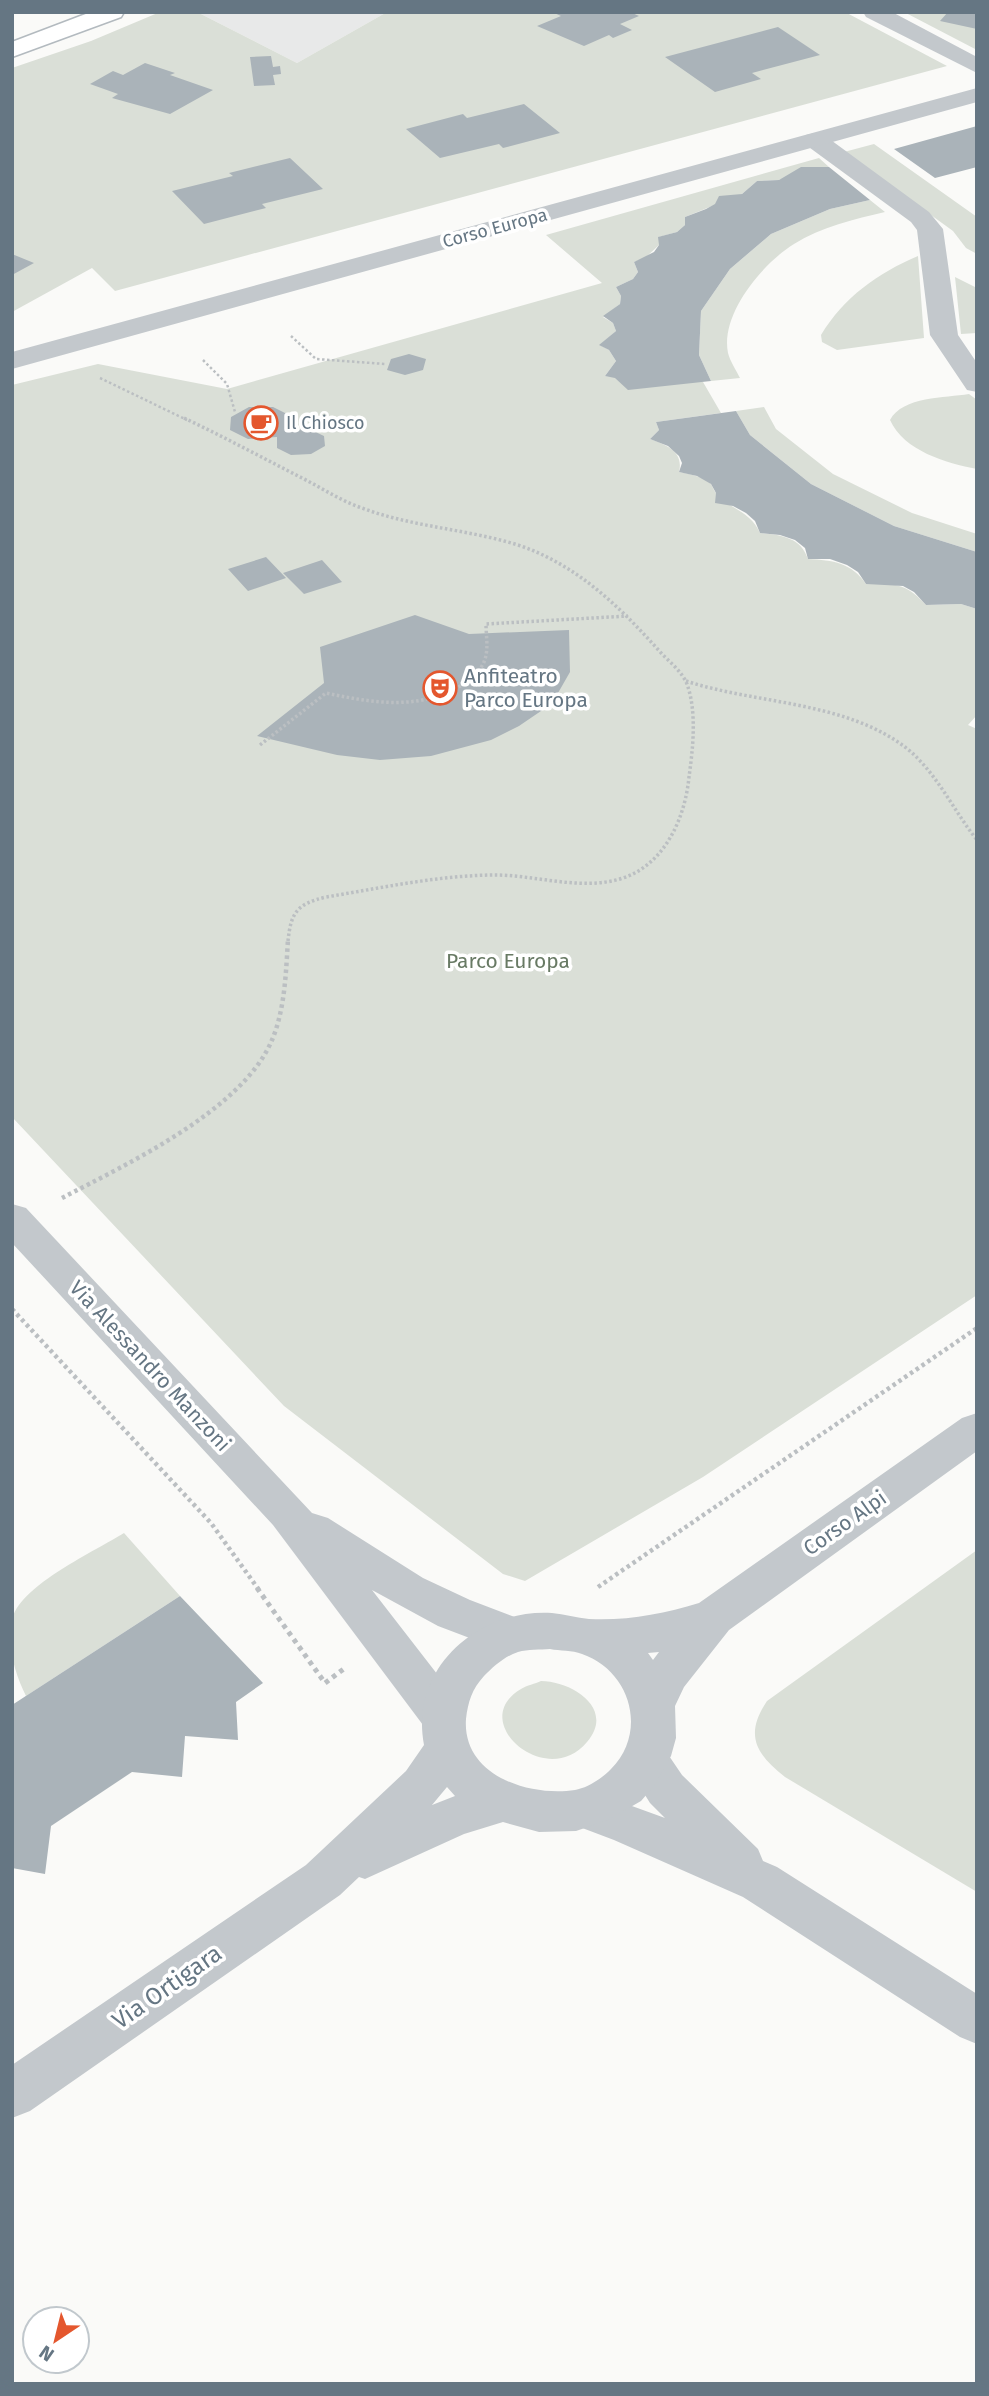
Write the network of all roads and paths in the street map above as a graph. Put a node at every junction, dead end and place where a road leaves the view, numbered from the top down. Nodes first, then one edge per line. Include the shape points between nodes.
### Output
1 (113, 12) edge
2 (874, 12) edge
3 (12, 50) edge
4 (977, 66) edge
5 (977, 95) edge
6 (815, 140) junction
7 (291, 336) dead end
8 (203, 360) dead end
9 (12, 361) edge
10 (385, 364) dead end
11 (90, 374) dead end
12 (977, 384) edge
13 (235, 412) dead end
14 (629, 616) junction
15 (685, 681) junction
16 (260, 746) dead end
17 (977, 839) edge
18 (62, 1198) dead end
19 (12, 1219) edge
20 (12, 1309) edge
21 (977, 1328) edge
22 (977, 1429) edge
23 (288, 1513) junction
24 (595, 1589) dead end
25 (713, 1617) junction
26 (512, 1636) junction
27 (383, 1637) junction
28 (587, 1637) junction
29 (654, 1703) junction
30 (444, 1732) junction
31 (647, 1761) junction
32 (501, 1803) junction
33 (585, 1809) junction
34 (323, 1880) junction
35 (760, 1882) junction
36 (977, 2021) edge
37 (12, 2094) edge

1 - 3 main road
2 - 4 street
5 - 6 street, Corso Europa
6 - 9 street, Corso Europa
6 - 12 street via 930,229 944,335
7 - 10 path via 316,359
8 - 13 path via 227,384
11 - 14 path via 358,507 513,544 550,558 598,586
14 - 15 path
14 - 16 path via 486,624 484,661 464,684 421,702 393,705 326,693
15 - 17 path via 851,720 886,735 922,764
15 - 18 path via 691,725 688,797 671,839 646,866 606,882 480,875 315,900 298,909 292,916 281,1003 268,1049 256,1069 171,1139
19 - 23 street, Via Alessandro Manzoni
20 - 27 path via 211,1523 325,1683
21 - 24 path
22 - 25 street, Corso Alpi
23 - 26 street, Via Alessandro Manzoni via 408,1591
23 - 27 street, Via Alessandro Manzoni
25 - 28 street, Corso Alpi via 659,1634
25 - 29 street, Corso Alpi via 667,1675
26 - 28 street, Via Alessandro Manzoni via 550,1631
26 - 30 street, Via Alessandro Manzoni via 477,1653 452,1680
27 - 30 street, Via Alessandro Manzoni
28 - 29 street, Via Alessandro Manzoni via 618,1652 640,1675
29 - 31 street, Via Alessandro Manzoni via 656,1732
30 - 32 street, Via Alessandro Manzoni via 468,1780
30 - 34 street, Via Ortigara via 422,1785
31 - 33 street, Via Alessandro Manzoni via 622,1790
31 - 35 street, Via Alessandro Manzoni via 666,1789
32 - 33 street, Via Alessandro Manzoni via 543,1812
32 - 34 street, Via Ortigara via 410,1835
33 - 35 street, Via Alessandro Manzoni
34 - 37 street, Via Ortigara
35 - 36 street, Via Alessandro Manzoni

